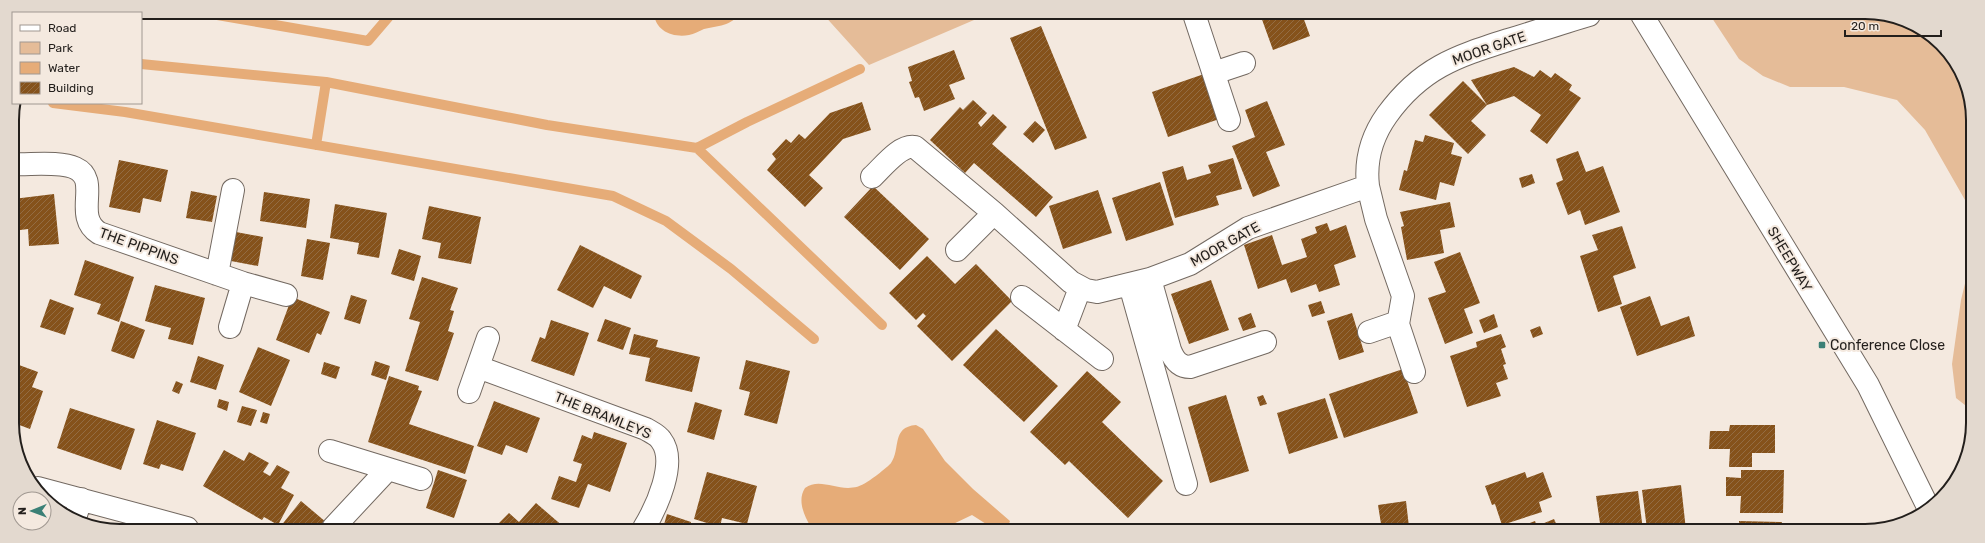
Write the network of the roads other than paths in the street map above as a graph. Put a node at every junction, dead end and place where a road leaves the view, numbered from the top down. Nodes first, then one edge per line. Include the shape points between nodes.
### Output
1 (1196, 19) edge
2 (1576, 19) edge
3 (1644, 19) edge
4 (1244, 63) dead end
5 (1214, 73) junction
6 (1229, 120) dead end
7 (19, 164) edge
8 (872, 176) dead end
9 (1368, 186) junction
10 (233, 190) dead end
11 (994, 213) junction
12 (957, 250) dead end
13 (217, 274) junction
14 (243, 282) junction
15 (1140, 282) junction
16 (1080, 288) junction
17 (286, 295) dead end
18 (1022, 298) dead end
19 (1398, 322) junction
20 (230, 327) dead end
21 (1064, 330) junction
22 (1369, 332) dead end
23 (488, 338) dead end
24 (1265, 342) dead end
25 (1102, 359) dead end
26 (478, 367) junction
27 (1414, 372) dead end
28 (469, 392) dead end
29 (330, 451) dead end
30 (388, 469) junction
31 (421, 479) dead end
32 (1186, 484) dead end
33 (48, 493) edge
34 (1926, 503) edge
35 (78, 508) edge
36 (165, 524) edge
37 (337, 524) edge
38 (646, 524) edge

1 - 5 street
2 - 9 street, MOOR GATE via 1464,54 1422,78 1400,99 1375,136 1367,162
3 - 34 street, SHEEPWAY via 1868,385
4 - 5 street
5 - 6 street
7 - 13 street, THE PIPPINS via 62,165 76,168 84,176 88,187 87,215 88,223 93,229 106,236
8 - 11 street via 903,149 915,147
9 - 15 street, MOOR GATE via 1248,228 1190,264
9 - 19 street, MOOR GATE via 1378,226 1403,296
10 - 13 street
11 - 12 street
11 - 16 street
13 - 14 street, THE PIPPINS
14 - 17 street, THE PIPPINS
14 - 20 street
15 - 16 street, MOOR GATE via 1097,292
15 - 24 street via 1170,350 1181,366 1190,367
15 - 32 street
16 - 21 street
18 - 21 street
19 - 22 street
19 - 27 street, MOOR GATE
21 - 25 street
23 - 26 street
26 - 28 street
26 - 38 street, THE BRAMLEYS via 646,429 661,440 667,455 667,474
29 - 30 street
30 - 31 street
30 - 37 street
33 - 35 street
35 - 36 street

